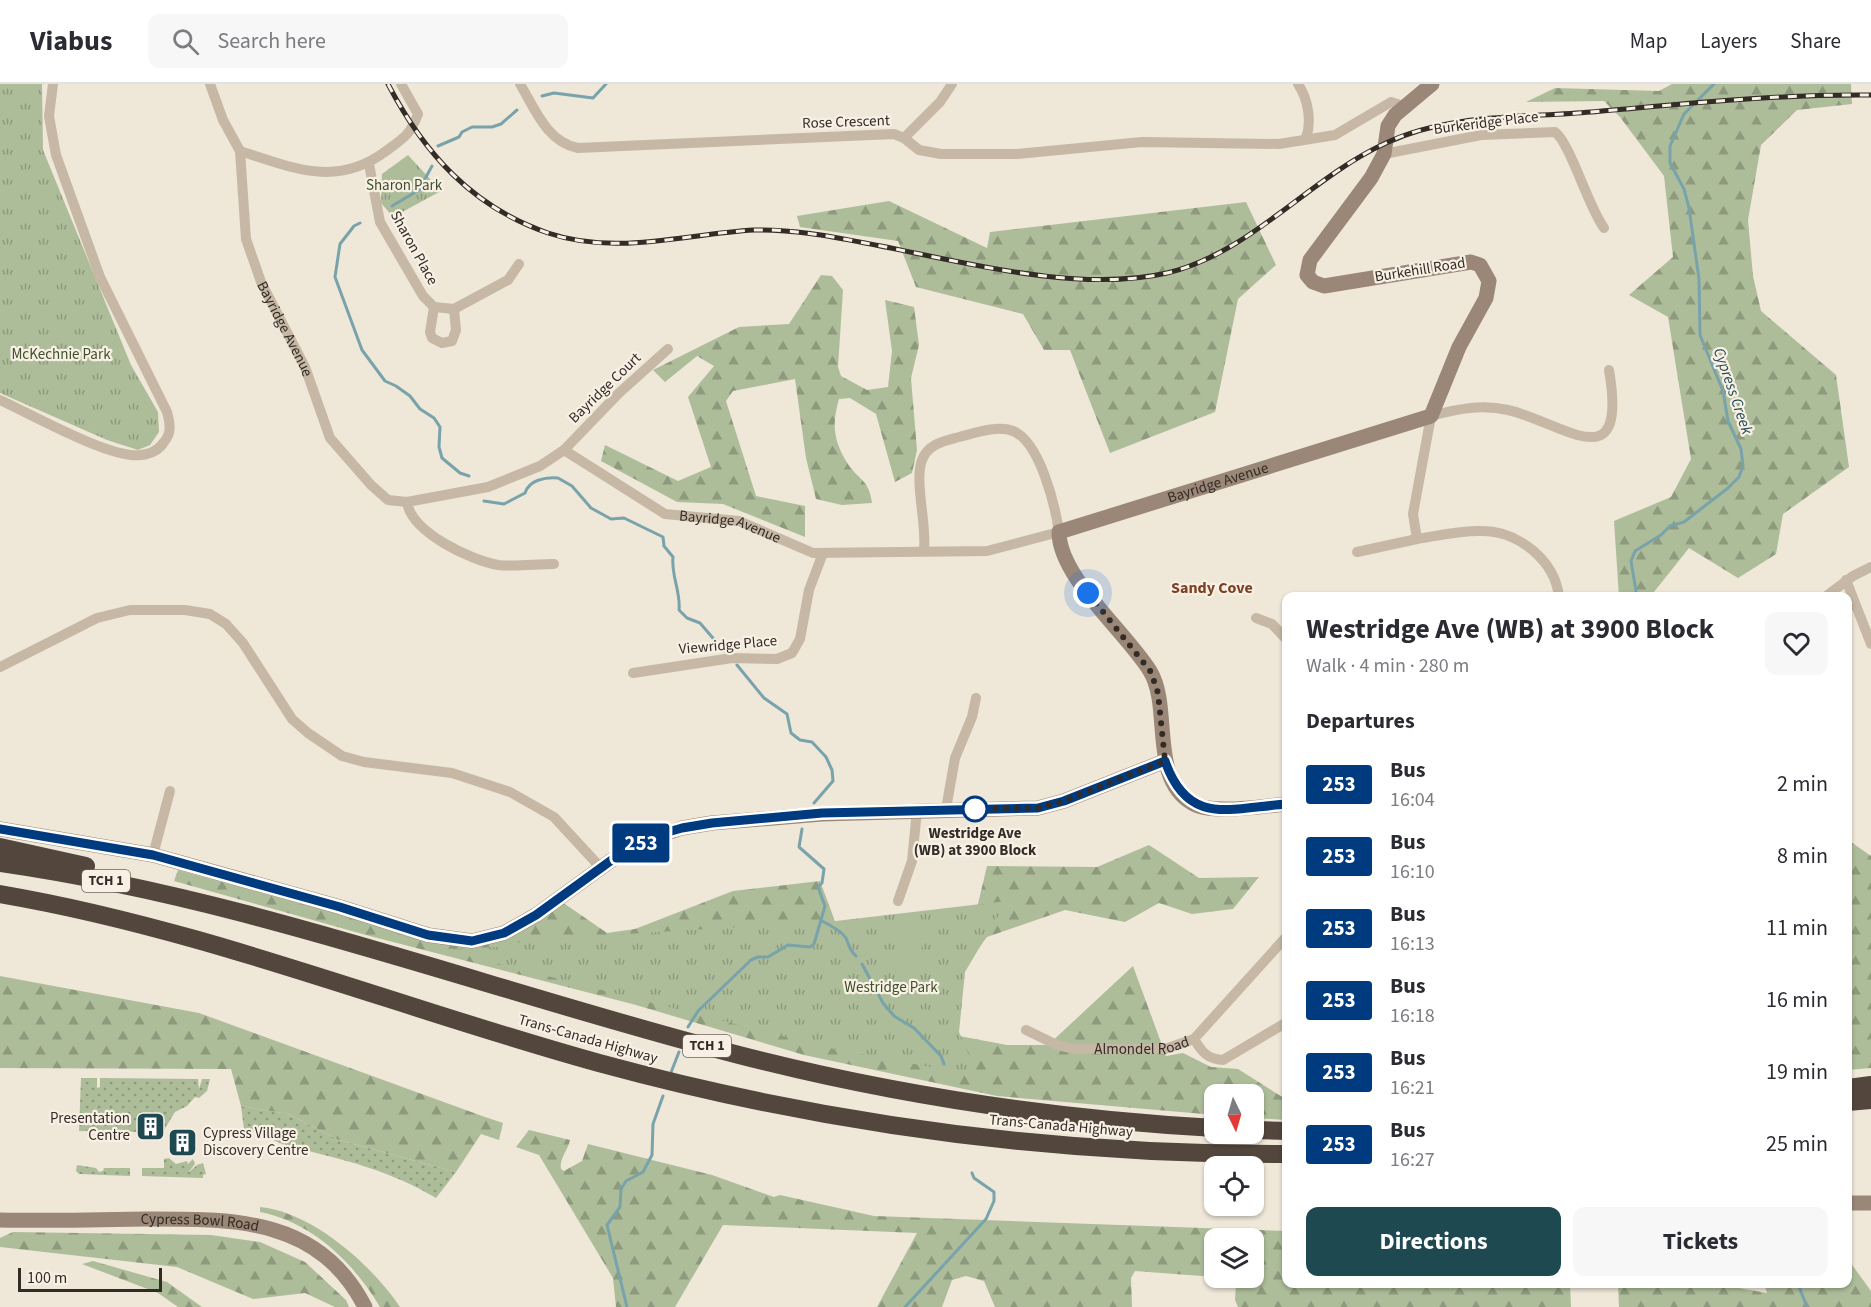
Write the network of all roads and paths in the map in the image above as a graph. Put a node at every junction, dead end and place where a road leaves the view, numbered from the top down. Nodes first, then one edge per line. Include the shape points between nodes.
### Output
1 (53, 84) edge
2 (210, 84) edge
3 (401, 84) edge
4 (520, 84) edge
5 (952, 84) edge
6 (1298, 84) edge
7 (1432, 84) edge
8 (1403, 106) junction
9 (904, 138) junction
10 (1306, 138) junction
11 (240, 151) junction
12 (1384, 154) junction
13 (369, 164) junction
14 (1604, 228) dead end
15 (519, 264) dead end
16 (434, 307) junction
17 (454, 309) junction
18 (668, 349) dead end
19 (1609, 370) dead end
20 (0, 400) edge
21 (1431, 416) junction
22 (564, 450) junction
23 (407, 502) junction
24 (1059, 532) junction
25 (1417, 538) junction
26 (924, 550) junction
27 (1357, 552) dead end
28 (823, 553) junction
29 (554, 564) dead end
30 (1871, 567) edge
31 (1846, 580) junction
32 (1558, 592) edge
33 (1831, 592) edge
34 (1851, 592) edge
35 (1852, 595) edge
36 (1256, 618) dead end
37 (1282, 635) edge
38 (1871, 644) edge
39 (0, 667) edge
40 (633, 673) dead end
41 (976, 698) dead end
42 (1165, 761) junction
43 (170, 791) dead end
44 (1282, 804) edge
45 (946, 809) junction
46 (917, 810) junction
47 (0, 829) edge
48 (0, 847) edge
49 (153, 855) junction
50 (0, 863) edge
51 (601, 868) junction
52 (0, 894) edge
53 (898, 901) dead end
54 (0, 903) edge
55 (210, 905) junction
56 (93, 912) junction
57 (1282, 942) edge
58 (1282, 1025) edge
59 (1026, 1030) dead end
60 (1194, 1039) junction
61 (1871, 1086) edge
62 (1852, 1088) edge
63 (1871, 1100) edge
64 (1852, 1102) edge
65 (1204, 1127) edge
66 (1264, 1130) edge
67 (1282, 1131) edge
68 (1282, 1154) edge
69 (1852, 1203) edge
70 (1871, 1203) edge
71 (0, 1220) edge
72 (365, 1307) edge

1 - 20 street via 49,116 56,155 100,277 167,412 169,433 161,446 149,453 128,455
2 - 11 street, Bayridge Avenue
3 - 13 street via 418,114 410,134
4 - 9 street, Rose Crescent via 549,133 578,148 894,134
5 - 9 street
6 - 10 street via 1306,100 1310,128
7 - 8 street, Burkehill Road
8 - 10 street, Rose Crescent via 1391,102 1335,135
8 - 12 street, Burkehill Road via 1388,126
9 - 10 street, Rose Crescent via 919,150 941,154 1017,154 1142,142 1279,144
11 - 13 street via 304,171 335,173
11 - 23 street, Bayridge Avenue via 246,239 261,282 305,367 330,438 388,500
12 - 14 street, Burkeridge Place via 1463,138 1554,132 1563,140 1588,203
12 - 21 street, Burkehill Road via 1363,191 1310,260 1307,274 1313,282 1324,286 1471,262 1480,265 1489,281 1485,298 1459,347
13 - 16 street, Sharon Place via 380,222 423,296
15 - 17 street via 508,280
16 - 17 street, Sharon Place
16 - 17 street, Sharon Place via 429,332 442,343 455,336
18 - 22 street, Bayridge Court
19 - 21 street via 1613,416 1595,437 1579,437 1499,409 1476,406
21 - 24 street, Bayridge Avenue
21 - 25 street, Burkehill Road via 1413,514
22 - 23 street, Bayridge Avenue via 540,466 488,487
22 - 28 street, Bayridge Avenue via 665,514 739,521 803,550
23 - 29 street via 408,514 436,539 456,550 498,565
24 - 26 street, Bayridge Avenue via 987,551
24 - 26 street via 1048,485 1032,446 1013,431 989,430 943,441 924,454 919,470
24 - 42 street via 1059,548 1088,593 1151,672 1158,693
25 - 27 street
25 - 32 street via 1482,530 1510,536 1535,551 1552,572
26 - 28 street, Bayridge Avenue
28 - 40 street, Viewridge Place via 809,590 800,639 792,653 777,659 732,658
30 - 31 street
31 - 33 street
31 - 34 street
35 - 38 street
36 - 37 street via 1272,624
39 - 51 street via 97,618 130,610 210,614 226,624 243,643 292,719 342,756 452,773 510,792 554,817
41 - 45 street via 955,758
42 - 44 street via 1184,797 1193,804 1208,809
42 - 45 street via 1038,808
43 - 49 street
45 - 46 street
46 - 51 street via 822,813 702,824 661,834
46 - 53 street via 912,861
47 - 49 street
48 - 55 highway via 147,881
49 - 51 street via 428,935 461,941 504,933
50 - 55 highway, Trans-Canada Highway / TCH 1 via 101,880
52 - 56 highway, Trans-Canada Highway / TCH 1
54 - 56 highway
55 - 65 highway, Trans-Canada Highway / TCH 1 via 783,1066 1022,1109
56 - 68 highway, Trans-Canada Highway / TCH 1 via 598,1062 803,1110 912,1128 1051,1144 1175,1153
57 - 60 street, Almondel Road
58 - 60 street via 1223,1060 1202,1052
59 - 60 street, Almondel Road via 1074,1049 1165,1049
61 - 62 highway
63 - 64 highway
66 - 67 highway
69 - 70 street
71 - 72 street, Cypress Bowl Road via 205,1219 265,1226 299,1239 330,1261

